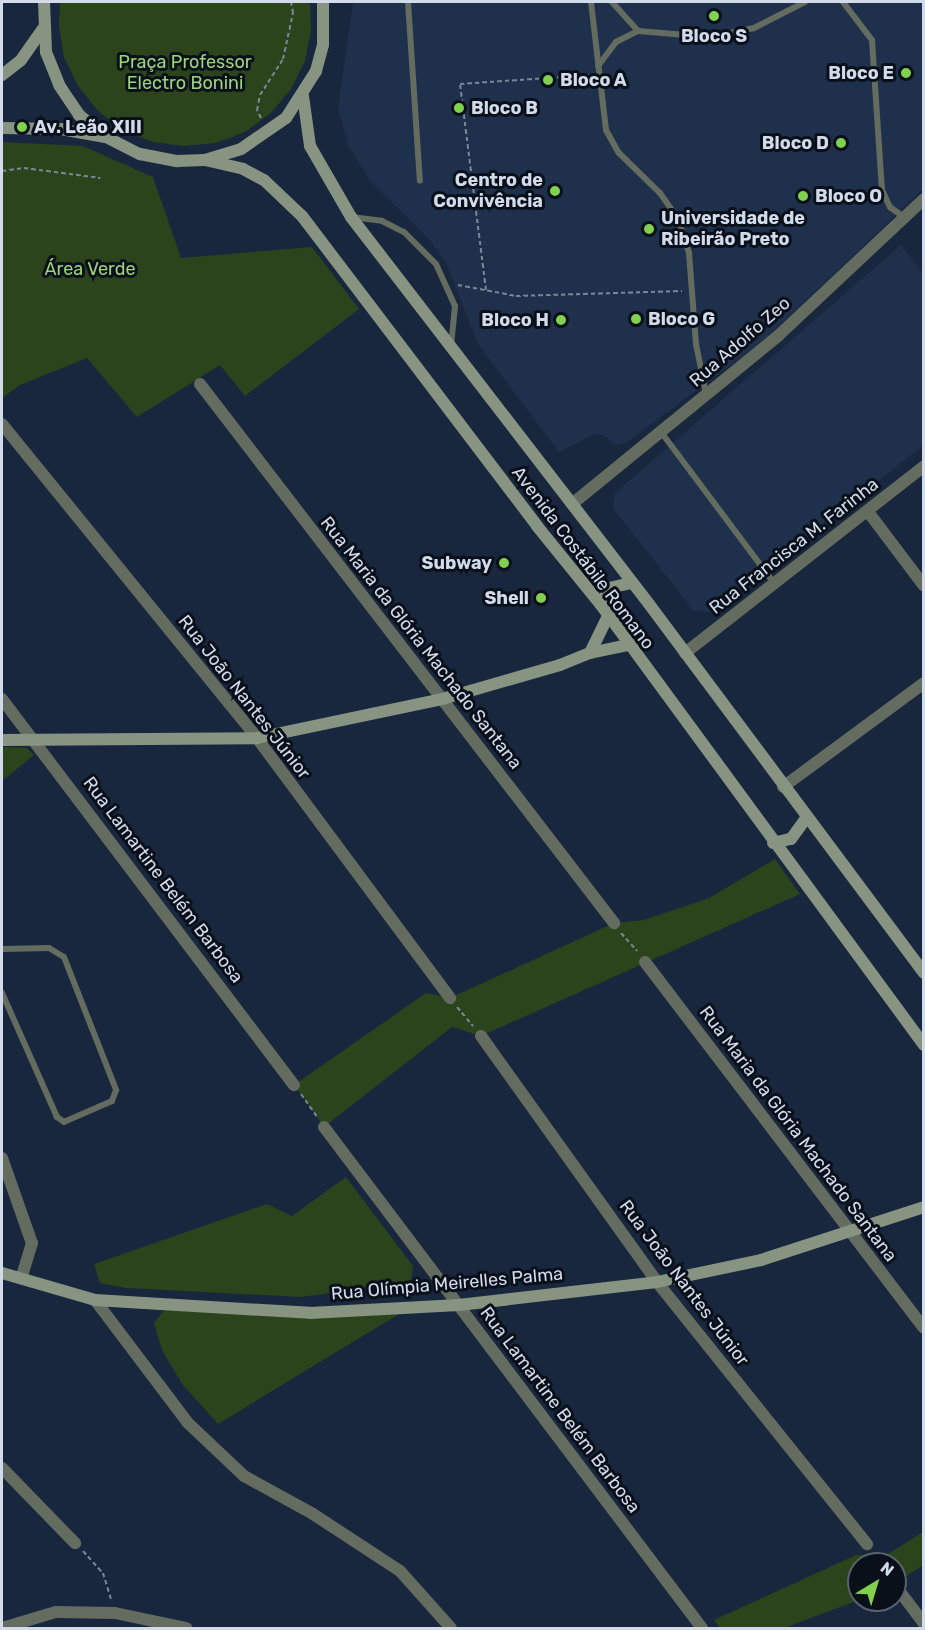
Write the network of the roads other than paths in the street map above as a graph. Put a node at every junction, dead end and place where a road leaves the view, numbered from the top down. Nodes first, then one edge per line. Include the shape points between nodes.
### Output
1 (44, 2) edge
2 (323, 2) edge
3 (408, 2) edge
4 (591, 2) edge
5 (612, 2) edge
6 (805, 2) edge
7 (843, 2) edge
8 (43, 29) junction
9 (638, 30) junction
10 (598, 66) junction
11 (2, 75) edge
12 (303, 96) junction
13 (2, 128) edge
14 (106, 137) junction
15 (205, 160) junction
16 (420, 181) dead end
17 (924, 199) edge
18 (351, 217) junction
19 (904, 217) junction
20 (451, 346) junction
21 (200, 384) dead end
22 (706, 395) junction
23 (2, 424) edge
24 (661, 432) junction
25 (924, 466) edge
26 (572, 504) junction
27 (869, 513) junction
28 (630, 582) junction
29 (775, 585) junction
30 (924, 586) edge
31 (601, 605) junction
32 (607, 618) junction
33 (627, 645) junction
34 (590, 653) junction
35 (685, 653) junction
36 (924, 683) edge
37 (2, 699) edge
38 (442, 699) junction
39 (257, 738) junction
40 (2, 740) edge
41 (35, 740) junction
42 (783, 787) junction
43 (806, 818) junction
44 (773, 843) junction
45 (614, 923) road end
46 (2, 949) edge
47 (645, 962) road end
48 (924, 973) edge
49 (2, 993) edge
50 (450, 998) road end
51 (481, 1036) road end
52 (924, 1045) edge
53 (294, 1085) road end
54 (324, 1127) road end
55 (2, 1158) edge
56 (924, 1207) edge
57 (851, 1233) junction
58 (2, 1273) edge
59 (21, 1278) junction
60 (657, 1282) junction
61 (95, 1300) junction
62 (459, 1305) junction
63 (924, 1328) edge
64 (2, 1468) edge
65 (75, 1542) road end
66 (867, 1545) dead end
67 (907, 1601) edge
68 (924, 1623) edge
69 (2, 1628) edge
70 (186, 1629) edge
71 (451, 1629) edge
72 (702, 1629) edge

1 - 8 main road
2 - 12 main road via 323,45
3 - 16 lane
4 - 10 lane
5 - 9 lane
6 - 9 lane via 754,28 710,37
7 - 19 lane via 872,40 882,190 890,207
8 - 11 main road via 21,60
8 - 14 main road via 46,52 59,86 79,114
9 - 10 lane via 616,42
10 - 22 lane via 606,130 620,153 660,193 678,219 688,253 696,344
12 - 15 main road via 265,136 241,149
12 - 18 main road, Avenida Costábile Romano via 310,146
13 - 14 main road via 61,129
14 - 15 main road via 140,154 177,161
15 - 31 main road, Avenida Costábile Romano via 264,180 302,216
17 - 19 street, Rua Adolfo Zeo
18 - 20 main road, Avenida Costábile Romano
18 - 20 lane via 382,221 404,232 436,264 455,306
19 - 22 street, Rua Adolfo Zeo via 779,335
20 - 26 main road, Avenida Costábile Romano
21 - 38 street, Rua Maria da Glória Machado Santana
22 - 24 street, Rua Adolfo Zeo
23 - 39 street, Rua João Nantes Júnior
24 - 26 street, Rua Adolfo Zeo
24 - 29 lane
25 - 27 street, Rua Francisca M. Farinha
26 - 28 main road, Avenida Costábile Romano
27 - 29 street, Rua Francisca M. Farinha
27 - 30 street
28 - 31 main road via 609,588
28 - 35 main road, Avenida Costábile Romano
29 - 35 street, Rua Francisca M. Farinha
31 - 32 main road, Avenida Costábile Romano
32 - 33 main road, Avenida Costábile Romano
32 - 34 main road
33 - 34 main road
33 - 44 main road, Avenida Costábile Romano
34 - 38 main road
35 - 42 main road, Avenida Costábile Romano
36 - 42 street
37 - 41 street, Rua Lamartine Belém Barbosa
38 - 39 main road
38 - 45 street, Rua Maria da Glória Machado Santana
39 - 41 main road
39 - 50 street, Rua João Nantes Júnior
40 - 41 main road
41 - 53 street, Rua Lamartine Belém Barbosa
42 - 43 main road, Avenida Costábile Romano
43 - 44 main road via 791,839
43 - 48 main road, Avenida Costábile Romano
44 - 52 main road, Avenida Costábile Romano
46 - 49 lane via 49,948 64,957 116,1090 112,1101 69,1121 57,1117
47 - 57 street, Rua Maria da Glória Machado Santana
51 - 60 street, Rua João Nantes Júnior
54 - 62 street, Rua Lamartine Belém Barbosa
55 - 59 street via 32,1243
56 - 57 main road, Rua Olímpia Meirelles Palma
57 - 60 main road, Rua Olímpia Meirelles Palma via 761,1260
57 - 63 street, Rua Maria da Glória Machado Santana
58 - 59 main road, Rua Olímpia Meirelles Palma
59 - 61 main road, Rua Olímpia Meirelles Palma
60 - 62 main road, Rua Olímpia Meirelles Palma
60 - 66 street, Rua João Nantes Júnior
61 - 62 main road, Rua Olímpia Meirelles Palma via 310,1313
61 - 71 street via 188,1423 244,1476 313,1514 400,1571
62 - 72 street, Rua Lamartine Belém Barbosa
64 - 65 street
67 - 68 street
69 - 70 street via 56,1612 115,1613

